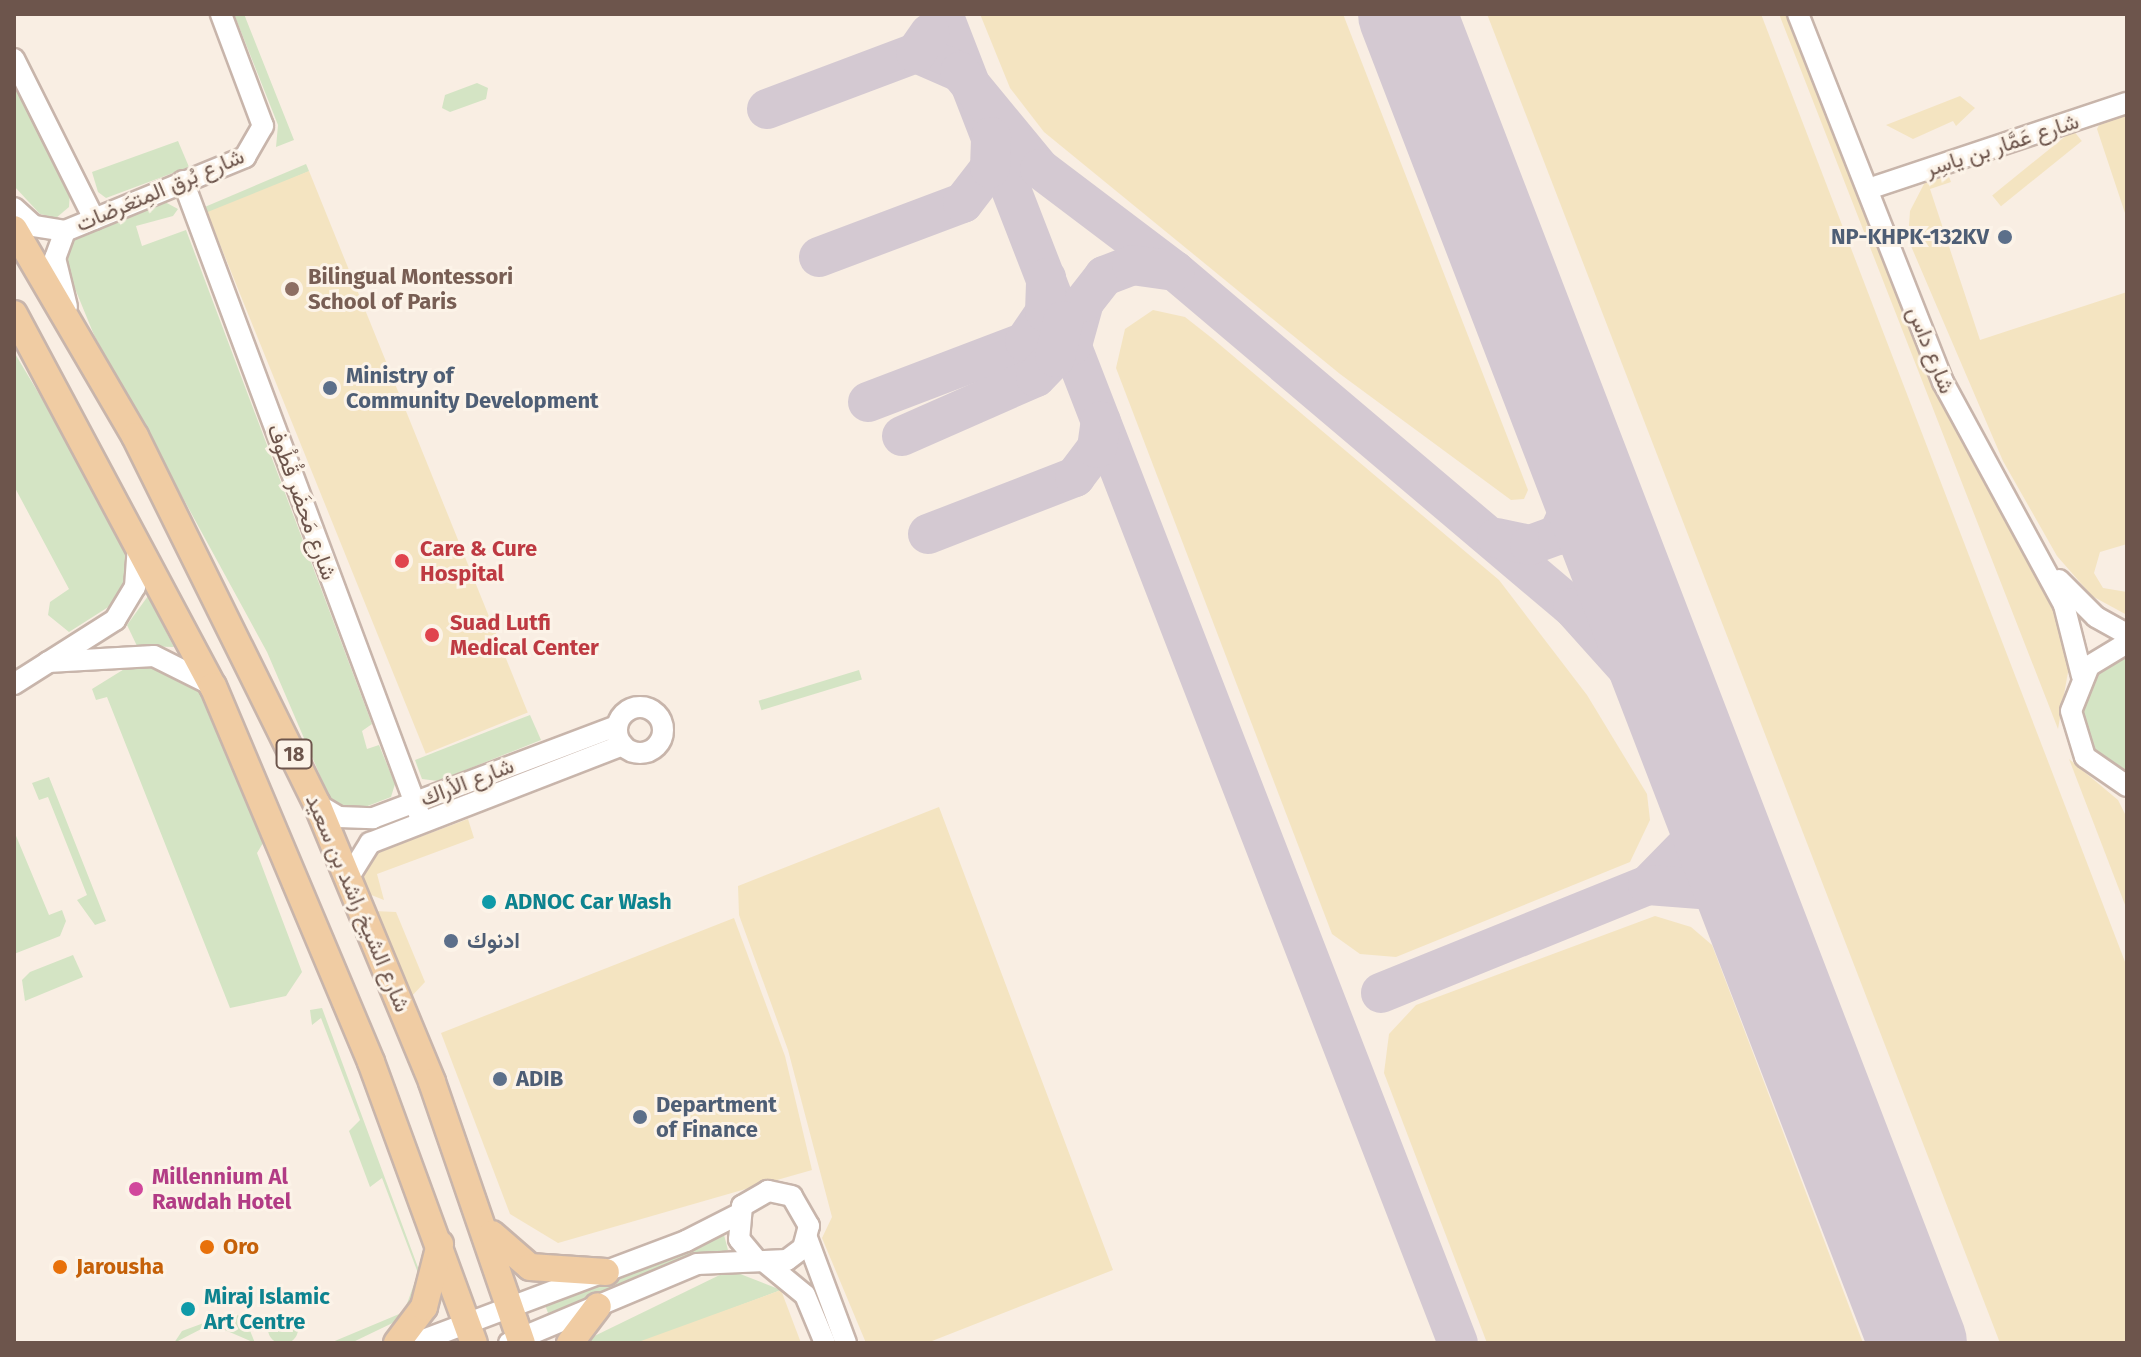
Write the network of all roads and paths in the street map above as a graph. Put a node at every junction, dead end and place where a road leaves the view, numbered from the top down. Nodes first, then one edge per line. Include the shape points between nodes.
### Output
1 (221, 14) edge
2 (1798, 14) edge
3 (1809, 14) edge
4 (14, 59) edge
5 (2127, 103) edge
6 (183, 181) junction
7 (1877, 186) junction
8 (14, 208) edge
9 (94, 219) junction
10 (14, 229) edge
11 (65, 231) junction
12 (14, 314) edge
13 (73, 327) junction
14 (138, 540) junction
15 (2127, 634) edge
16 (2127, 643) edge
17 (48, 662) junction
18 (2082, 676) junction
19 (14, 684) edge
20 (213, 686) junction
21 (620, 736) dead end
22 (555, 760) junction
23 (2126, 787) edge
24 (415, 802) junction
25 (317, 804) junction
26 (422, 822) junction
27 (347, 880) junction
28 (739, 1214) junction
29 (485, 1226) junction
30 (807, 1238) junction
31 (441, 1240) junction
32 (761, 1261) junction
33 (606, 1272) junction
34 (598, 1306) junction
35 (511, 1308) junction
36 (470, 1333) edge
37 (517, 1342) edge
38 (397, 1343) edge
39 (415, 1343) edge
40 (570, 1343) edge
41 (825, 1343) edge
42 (846, 1343) edge

1 - 6 street, شارع بُرق المِتعَرضات via 263,126 245,157
2 - 18 street, شارع داس via 1943,382 2064,605
3 - 7 street, شارع داس
4 - 9 street
5 - 7 street, شارع عَمَّار بن ياسِر
6 - 9 street, شارع بُرق المِتعَرضات
6 - 24 street, شارع مَحضَر قُطُوف
7 - 15 street, شارع داس via 1953,377 2018,508 2071,594
8 - 11 street, شارع بُرق المِتعَرضات via 34,226
9 - 11 street, شارع بُرق المِتعَرضات
10 - 13 main road, شارع الشيخ راشد بن سعيد / 18
11 - 13 street, شارع بُرق المِتعَرضات via 55,265
12 - 14 main road, 18
13 - 25 main road, شارع الشيخ راشد بن سعيد / 18 via 222,602
14 - 17 street via 135,587 121,613
14 - 20 main road, 18
16 - 18 street
17 - 19 street
17 - 20 street via 154,656
18 - 23 street via 2071,711 2079,747 2093,767
20 - 31 main road, 18
21 - 22 street, شارع الأراك
22 - 24 street, شارع الأراك
22 - 26 street, شارع الأراك
24 - 25 street, شارع الأراك via 356,820
24 - 26 street, شارع مَحضَر قُطُوف
25 - 27 main road, شارع الشيخ راشد بن سعيد / 18
26 - 27 street, شارع الأراك via 370,843
27 - 29 main road, شارع الشيخ راشد بن سعيد / 18
28 - 30 street via 758,1193 792,1196 808,1217
28 - 32 street via 739,1239
28 - 33 street
29 - 33 main road via 524,1265
29 - 35 main road, شارع الشيخ راشد بن سعيد / 18
30 - 32 street via 796,1255
30 - 42 street
31 - 36 main road, 18
31 - 38 main road via 424,1307
32 - 34 street via 708,1261
32 - 41 street via 805,1295
33 - 35 street
34 - 37 street
34 - 40 main road
35 - 36 street
35 - 37 main road, شارع الشيخ راشد بن سعيد / 18
36 - 39 street

